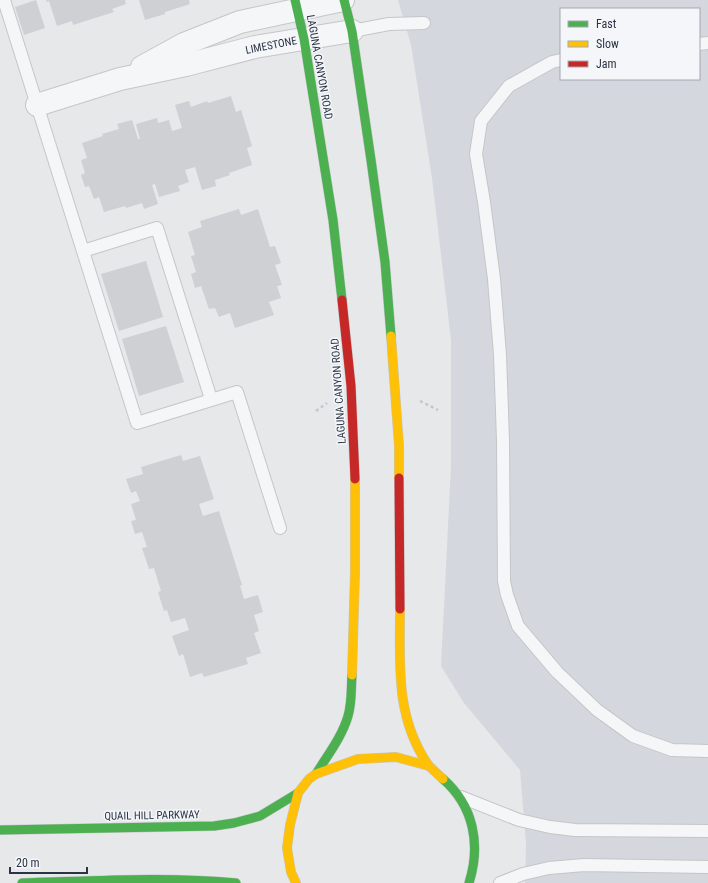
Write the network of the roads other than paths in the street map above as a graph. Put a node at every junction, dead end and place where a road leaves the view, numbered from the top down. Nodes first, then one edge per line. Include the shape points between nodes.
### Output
1 (4, 0) edge
2 (344, 0) edge
3 (296, 5) edge
4 (424, 23) dead end
5 (352, 31) junction
6 (304, 39) junction
7 (560, 60) edge
8 (120, 79) junction
9 (38, 105) junction
10 (83, 251) junction
11 (211, 399) junction
12 (280, 528) dead end
13 (708, 751) edge
14 (429, 766) junction
15 (316, 774) junction
16 (298, 793) junction
17 (461, 796) junction
18 (0, 830) edge
19 (708, 831) edge
20 (708, 866) edge
21 (22, 883) edge
22 (236, 883) edge
23 (296, 883) edge
24 (469, 883) edge
25 (500, 883) edge

1 - 9 lane
2 - 3 street, LIMESTONE
2 - 5 main road
3 - 6 main road, LAGUNA CANYON ROAD
3 - 8 street, LIMESTONE via 240,22 184,44
4 - 5 lane, LIMESTONE via 389,24
5 - 6 street, LIMESTONE
5 - 14 main road via 385,262 395,389 399,446 400,685 414,742
6 - 8 street, LIMESTONE via 255,47
6 - 15 main road, LAGUNA CANYON ROAD via 333,220 351,386 355,469 351,698 341,734
7 - 13 lane via 552,62 509,86 481,122 476,154 494,279 500,355 504,581 518,626 557,672 597,710 633,736 672,750
8 - 9 street, LIMESTONE
9 - 10 lane
10 - 11 lane via 157,228
10 - 11 lane via 138,423
11 - 12 lane via 237,392
14 - 15 main road via 396,757 358,758
14 - 17 main road
15 - 16 main road
16 - 18 main road, QUAIL HILL PARKWAY via 260,816 214,826
16 - 23 main road via 290,825 288,848 291,872
17 - 19 lane via 519,820 550,827 575,830
17 - 24 main road via 474,829 474,867
20 - 25 lane via 584,865 549,868
21 - 22 main road via 151,880

